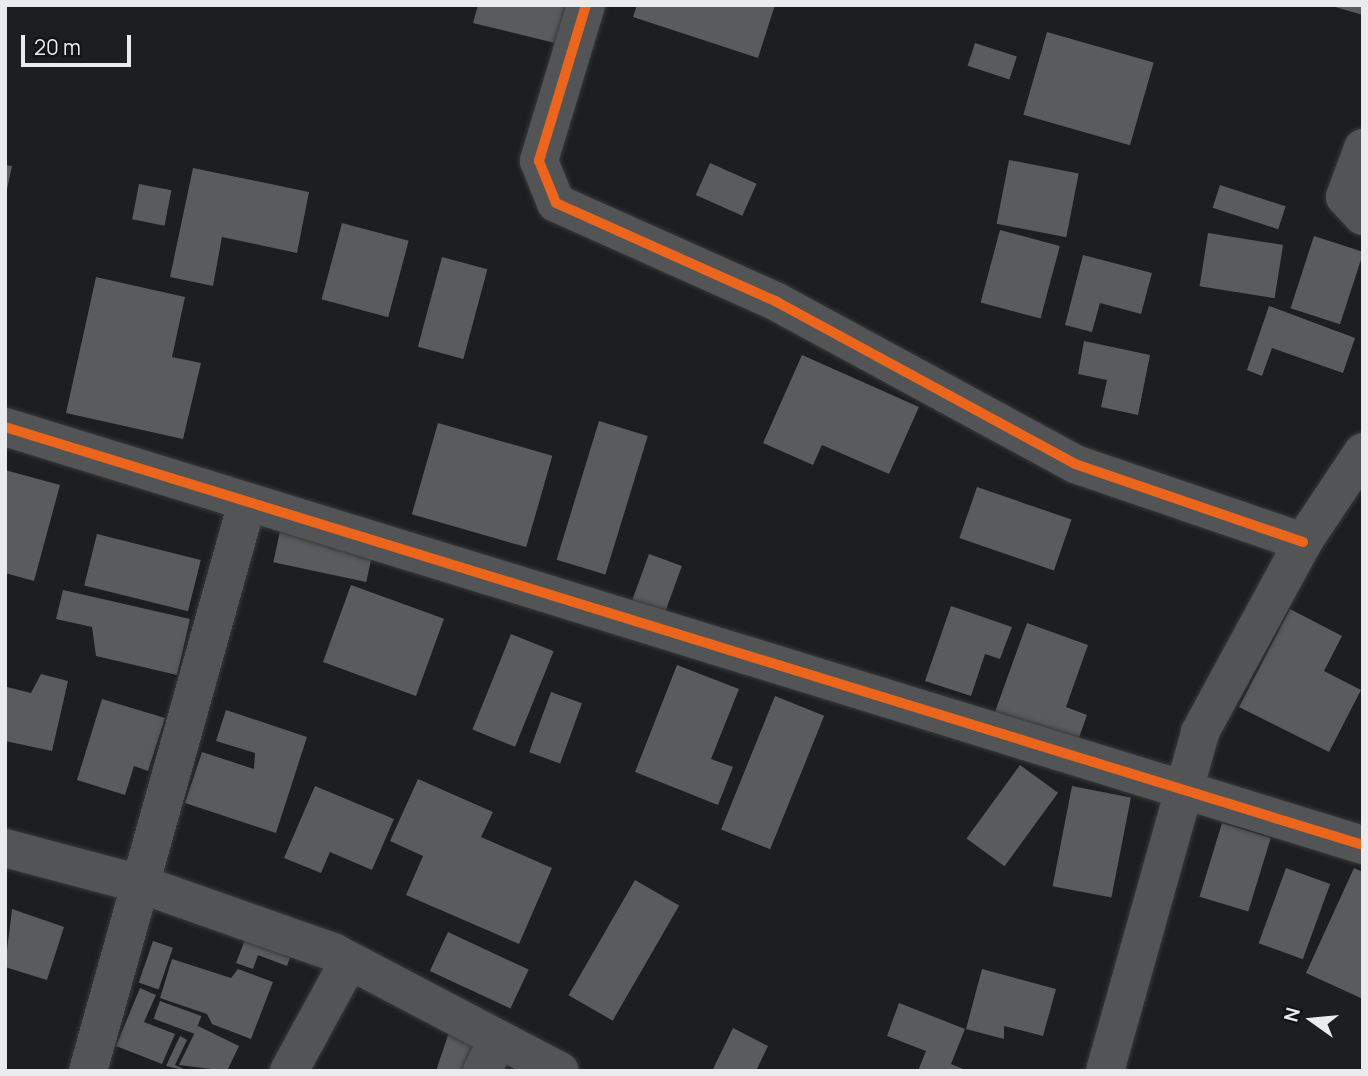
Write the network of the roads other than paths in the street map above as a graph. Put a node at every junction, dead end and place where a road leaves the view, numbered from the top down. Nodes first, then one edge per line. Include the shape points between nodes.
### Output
1 (586, 5) edge
2 (1363, 148) edge
3 (1363, 216) edge
4 (5, 427) edge
5 (1363, 452) edge
6 (247, 503) junction
7 (1303, 542) junction
8 (1184, 788) junction
9 (1363, 845) edge
10 (5, 848) edge
11 (138, 883) junction
12 (349, 961) junction
13 (490, 1055) edge
14 (88, 1071) edge
15 (289, 1071) edge
16 (560, 1071) edge
17 (1105, 1071) edge

1 - 7 street via 539,161 556,203 777,302 1075,464
2 - 3 street via 1345,197
4 - 6 street
5 - 7 street
6 - 8 street
6 - 11 street
7 - 8 street via 1223,685
8 - 9 street
8 - 17 street
10 - 11 street
11 - 12 street
11 - 14 street
12 - 13 street
12 - 15 street
13 - 16 street

